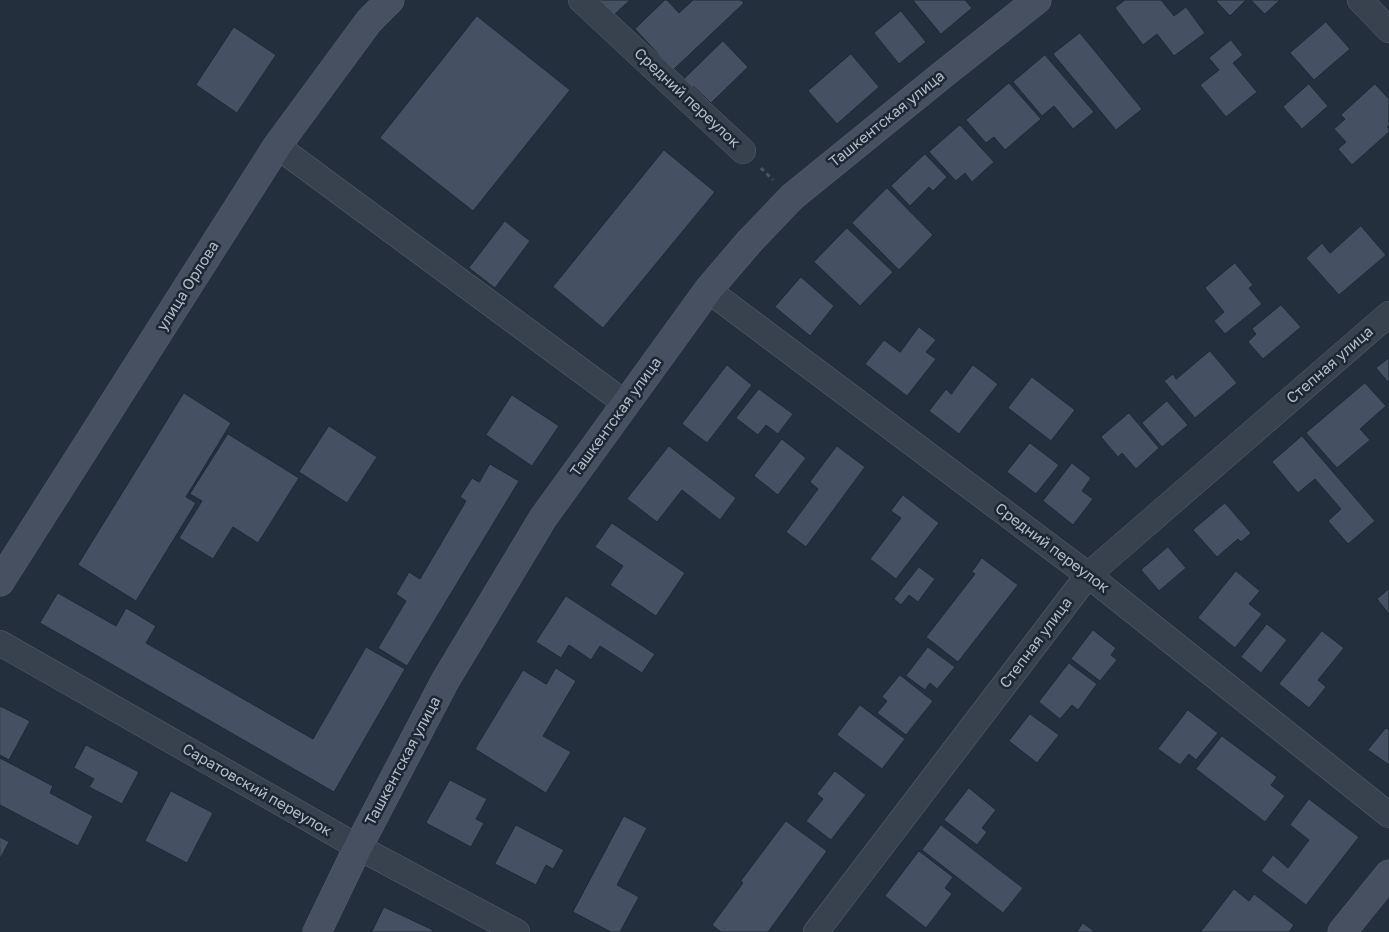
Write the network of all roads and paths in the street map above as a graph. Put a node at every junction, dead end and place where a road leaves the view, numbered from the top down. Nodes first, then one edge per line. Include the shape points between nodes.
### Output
1 (390, 0) edge
2 (581, 0) edge
3 (1037, 0) edge
4 (1360, 0) edge
5 (1389, 30) edge
6 (277, 146) junction
7 (743, 150) joint
8 (792, 197) junction
9 (708, 290) junction
10 (1389, 314) edge
11 (625, 403) junction
12 (1088, 575) junction
13 (0, 582) edge
14 (0, 643) edge
15 (1389, 815) edge
16 (358, 847) junction
17 (1389, 874) edge
18 (317, 932) edge
19 (517, 932) edge
20 (816, 932) edge
21 (1342, 932) edge

1 - 6 street, улица Орлова via 370,21
2 - 7 street, Средний переулок
3 - 8 street, Ташкентская улица
4 - 5 street
6 - 11 street
6 - 13 street, улица Орлова
7 - 8 path, Средний переулок
8 - 9 street, Ташкентская улица
9 - 11 street, Ташкентская улица
9 - 12 street, Средний переулок
10 - 12 street, Степная улица
11 - 16 street, Ташкентская улица via 543,518 444,681
12 - 15 street, Средний переулок
12 - 20 street, Степная улица
14 - 16 street, Саратовский переулок
16 - 18 street, Ташкентская улица
16 - 19 street, Саратовский переулок
17 - 21 street

